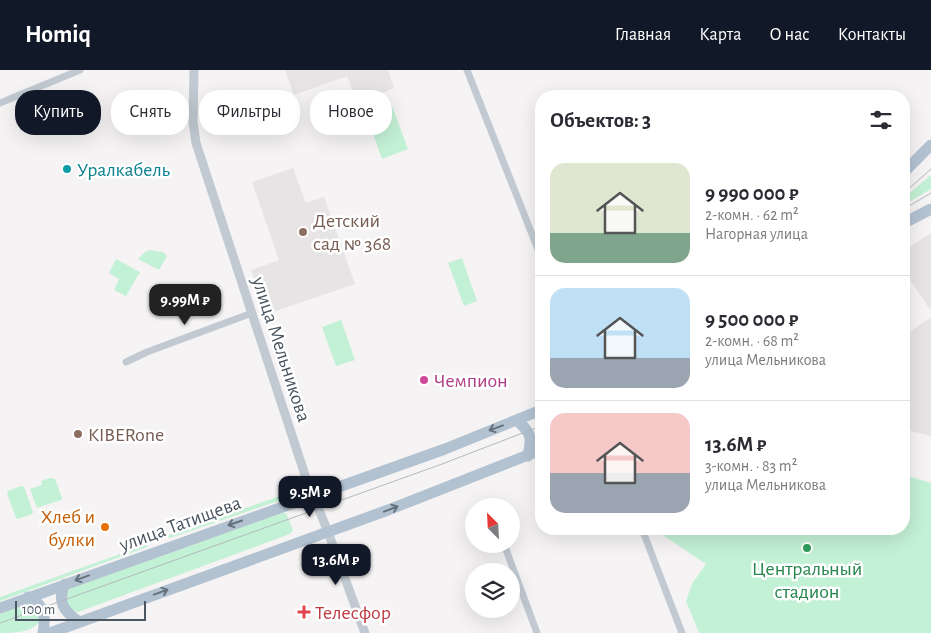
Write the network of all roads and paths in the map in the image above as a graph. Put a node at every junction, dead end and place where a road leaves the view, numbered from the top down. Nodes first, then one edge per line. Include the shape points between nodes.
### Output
1 (80, 70) edge
2 (194, 70) edge
3 (467, 70) edge
4 (0, 103) edge
5 (931, 144) edge
6 (910, 166) edge
7 (931, 209) edge
8 (910, 221) edge
9 (535, 242) edge
10 (252, 313) junction
11 (126, 362) dead end
12 (535, 412) edge
13 (517, 420) junction
14 (535, 453) edge
15 (528, 456) junction
16 (314, 495) junction
17 (328, 532) junction
18 (644, 535) edge
19 (507, 553) edge
20 (65, 584) junction
21 (28, 597) junction
22 (0, 608) edge
23 (79, 622) junction
24 (43, 633) edge
25 (50, 633) edge
26 (365, 633) edge
27 (537, 633) edge
28 (682, 633) edge

1 - 4 street
2 - 10 street, улица Мельникова via 196,143
3 - 9 street
5 - 6 main road
7 - 8 main road
10 - 11 street
10 - 16 street, улица Мельникова
12 - 13 main road, улица Татищева
13 - 15 main road via 531,438
13 -> 16 main road, улица Татищева
14 - 15 main road
17 -> 15 main road
16 - 17 street, улица Мельникова
16 -> 20 main road, улица Татищева
23 -> 17 main road
17 - 26 street, улица Мельникова
18 - 28 street
19 - 27 street
20 - 21 main road, улица Татищева
20 - 23 main road via 61,593 64,608
21 - 22 main road, улица Татищева
21 - 24 main road via 42,608
23 - 25 main road

